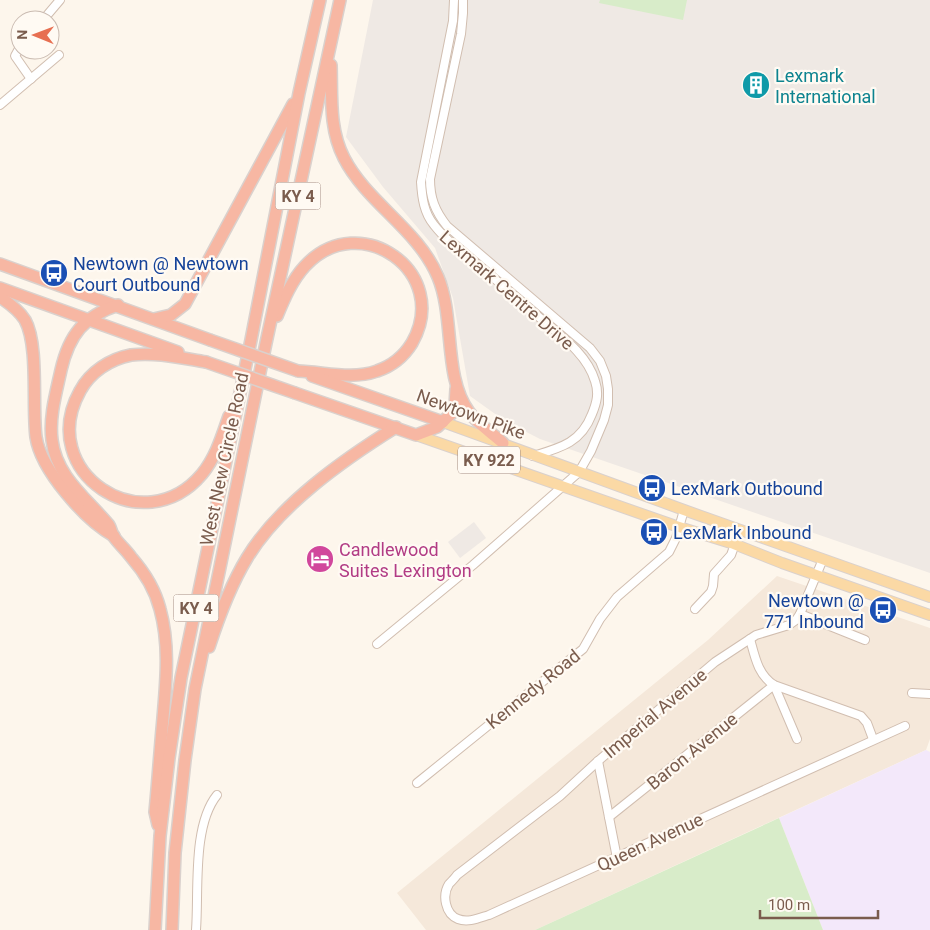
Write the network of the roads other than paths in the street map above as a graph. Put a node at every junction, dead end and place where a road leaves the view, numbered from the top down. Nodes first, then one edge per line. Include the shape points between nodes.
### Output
1 (60, 0) edge
2 (320, 0) edge
3 (340, 0) edge
4 (454, 0) edge
5 (463, 0) edge
6 (52, 10) edge
7 (330, 48) junction
8 (18, 60) edge
9 (53, 60) edge
10 (31, 79) junction
11 (299, 93) junction
12 (0, 105) edge
13 (0, 264) edge
14 (0, 288) edge
15 (0, 297) edge
16 (118, 305) junction
17 (88, 319) junction
18 (154, 320) junction
19 (266, 343) junction
20 (206, 362) junction
21 (298, 371) junction
22 (242, 382) junction
23 (456, 385) junction
24 (443, 422) junction
25 (396, 427) junction
26 (416, 435) junction
27 (503, 443) junction
28 (533, 456) junction
29 (579, 472) junction
30 (562, 486) junction
31 (684, 510) junction
32 (679, 527) junction
33 (740, 530) junction
34 (114, 536) junction
35 (734, 544) junction
36 (823, 559) junction
37 (817, 576) junction
38 (930, 598) edge
39 (694, 609) dead end
40 (800, 614) junction
41 (930, 615) edge
42 (750, 639) junction
43 (865, 640) dead end
44 (377, 644) dead end
45 (774, 685) junction
46 (195, 689) junction
47 (912, 693) dead end
48 (930, 694) edge
49 (905, 726) dead end
50 (797, 739) dead end
51 (873, 739) junction
52 (598, 761) junction
53 (417, 783) dead end
54 (218, 796) dead end
55 (609, 817) junction
56 (160, 836) junction
57 (617, 858) junction
58 (472, 864) joint
59 (155, 930) edge
60 (172, 930) edge
61 (196, 930) edge

1 - 6 street
2 - 11 highway, West New Circle Road / KY 4
3 - 7 highway, West New Circle Road / KY 4
4 - 28 street, Lexmark Centre Drive via 453,21 421,182 426,211 433,224 451,242 578,352 588,365 597,390 597,402 581,434 564,446
5 - 29 street, Lexmark Centre Drive via 461,34 430,179 431,198 447,226 590,348 600,361 606,376 608,404 591,451
7 - 19 highway, West New Circle Road / KY 4
7 - 23 highway via 332,116 344,158 362,184 416,241 432,263 443,289
8 - 10 street
9 - 10 street
10 - 12 street
11 - 18 highway via 185,304 171,315
11 - 22 highway, West New Circle Road / KY 4
13 - 16 highway, Newtown Pike / KY 922
14 - 17 highway, Newtown Pike / KY 922
15 - 34 highway via 25,320 31,338 36,438 45,462 65,492 102,530
16 - 17 highway
16 - 18 highway, Newtown Pike / KY 922
17 - 20 highway, Newtown Pike / KY 922
17 - 34 highway via 70,343 64,360 52,414 52,440 55,457 63,473
18 - 21 highway, Newtown Pike / KY 922, bridge
19 - 21 highway via 295,279 303,267 323,251 343,244 364,243 378,246 402,262 420,290 422,306 416,336 404,354 377,371 350,376
19 - 46 highway, West New Circle Road / KY 4
20 - 22 highway via 160,354 129,356 101,367 82,385 72,408 69,434 81,470 98,488 118,498 140,502 164,499 184,490 202,473 216,451
20 - 25 highway, Newtown Pike / KY 922, bridge
21 - 24 highway, Newtown Pike / KY 922
22 - 56 highway, West New Circle Road / KY 4 via 181,678
23 - 24 highway via 455,406
23 - 27 highway via 470,413
24 - 26 highway
24 - 27 main road, Newtown Pike / KY 922
25 - 26 highway, Newtown Pike / KY 922
25 - 46 highway via 312,488 260,538 233,582
26 - 30 main road, Newtown Pike / KY 922
27 - 28 main road, Newtown Pike / KY 922
28 - 29 main road, Newtown Pike / KY 922
29 - 30 street
29 - 31 main road, Newtown Pike / KY 922
30 - 32 main road, Newtown Pike / KY 922
30 - 44 street
31 - 32 street, Kennedy Road
31 - 33 main road, Newtown Pike / KY 922
32 - 35 main road, Newtown Pike / KY 922
32 - 53 street, Kennedy Road via 667,555 617,597 583,649
33 - 35 street
33 - 36 main road, Newtown Pike / KY 922
34 - 56 highway via 156,594 165,634 167,654 155,812
35 - 37 main road, Newtown Pike / KY 922
35 - 39 street via 728,558 714,574 711,592
36 - 37 street
36 - 38 main road, Newtown Pike / KY 922
37 - 40 street
37 - 41 main road, Newtown Pike / KY 922
40 - 42 street, Imperial Avenue via 789,625
40 - 43 street
42 - 45 street via 763,677
42 - 52 street, Imperial Avenue via 715,662
45 - 50 street
45 - 51 street via 860,716
45 - 55 street, Baron Avenue
46 - 60 highway, West New Circle Road / KY 4 via 175,853
47 - 48 street
49 - 51 street, Queen Avenue
51 - 57 street, Queen Avenue
52 - 55 street
52 - 58 street, Imperial Avenue via 539,813
54 - 61 street via 208,810 202,831
55 - 57 street
56 - 59 highway, West New Circle Road / KY 4
57 - 58 street, Queen Avenue via 489,915 473,920 458,919 448,909 448,885

